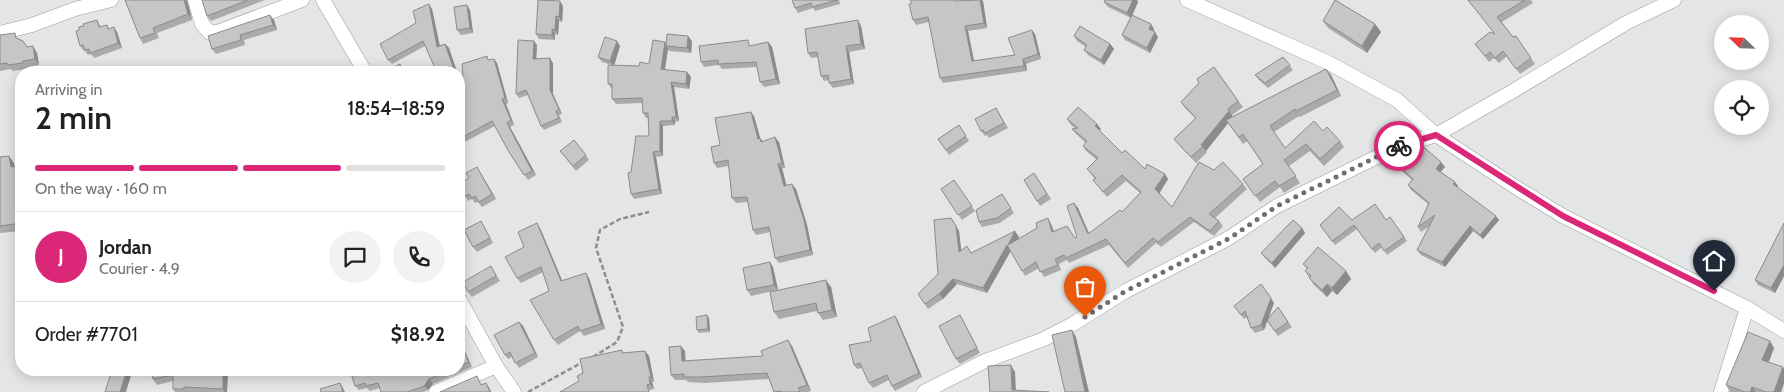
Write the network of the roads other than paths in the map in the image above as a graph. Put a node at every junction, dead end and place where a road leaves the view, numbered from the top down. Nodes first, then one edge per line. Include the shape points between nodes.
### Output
1 (111, 0) edge
2 (195, 0) edge
3 (302, 0) edge
4 (323, 0) edge
5 (1187, 0) edge
6 (1674, 0) edge
7 (0, 32) edge
8 (362, 66) edge
9 (1436, 135) junction
10 (1747, 308) junction
11 (465, 310) edge
12 (1784, 331) edge
13 (496, 366) junction
14 (436, 392) edge
15 (514, 392) edge
16 (924, 392) edge
17 (1721, 392) edge

1 - 7 street
2 - 3 street via 202,24 210,33
4 - 8 street
5 - 9 street via 1327,62 1397,100
6 - 9 street via 1626,23
9 - 10 street via 1563,216
9 - 16 street via 1397,147 1277,206 1230,238 1124,292 1073,324 1044,339 985,361
10 - 12 street
10 - 17 street
11 - 13 street
13 - 14 street
13 - 15 street

